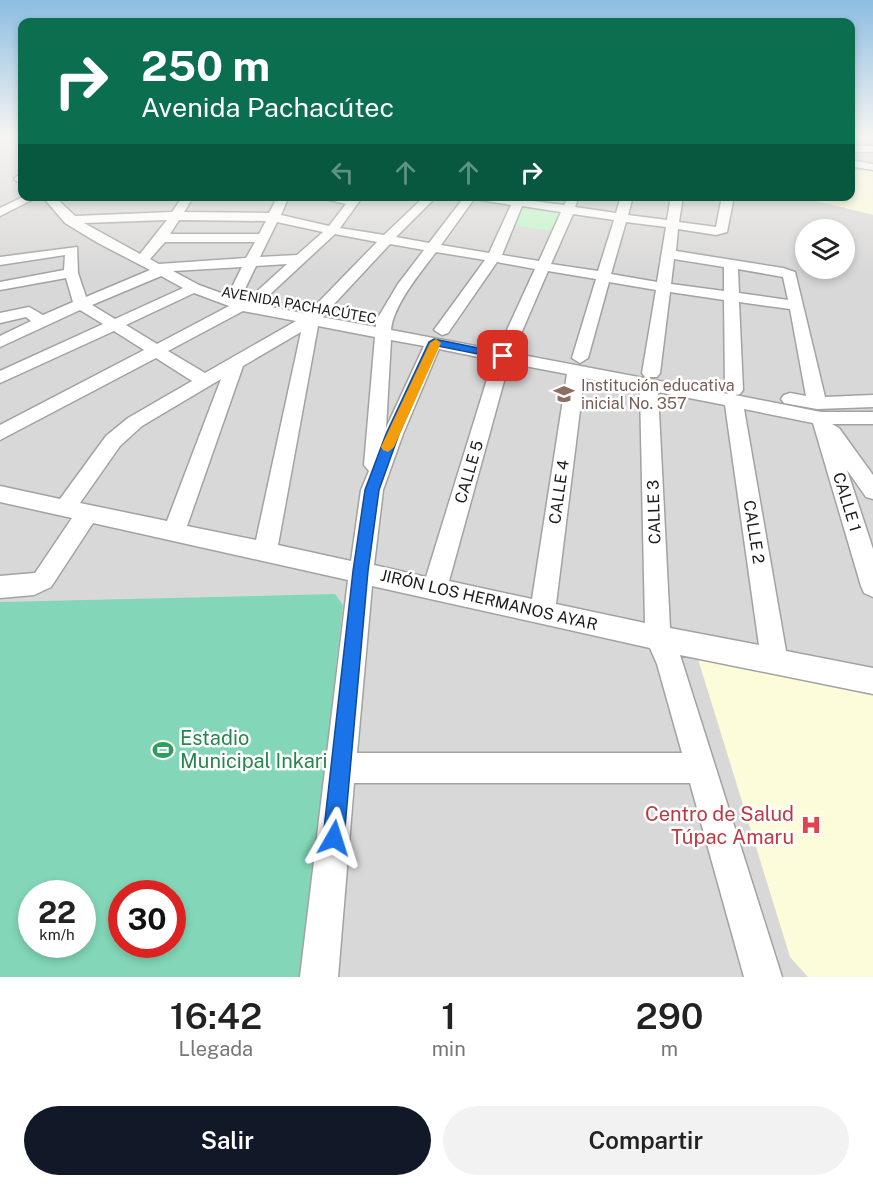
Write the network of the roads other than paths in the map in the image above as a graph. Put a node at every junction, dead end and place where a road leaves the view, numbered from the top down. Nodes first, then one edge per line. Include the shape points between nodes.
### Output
1 (24, 201) edge
2 (51, 201) edge
3 (186, 201) edge
4 (281, 201) edge
5 (354, 201) edge
6 (427, 201) edge
7 (469, 201) edge
8 (519, 201) edge
9 (536, 201) edge
10 (626, 201) edge
11 (676, 201) edge
12 (727, 201) edge
13 (571, 203) edge
14 (0, 212) edge
15 (175, 216) junction
16 (273, 217) junction
17 (621, 217) junction
18 (69, 220) junction
19 (673, 225) junction
20 (332, 230) junction
21 (161, 238) junction
22 (262, 238) junction
23 (387, 239) junction
24 (106, 244) junction
25 (434, 247) junction
26 (72, 250) junction
27 (669, 254) junction
28 (494, 257) junction
29 (301, 259) junction
30 (142, 260) junction
31 (0, 261) edge
32 (251, 262) junction
33 (731, 264) junction
34 (544, 266) junction
35 (157, 269) junction
36 (71, 273) junction
37 (604, 276) junction
38 (0, 286) edge
39 (664, 287) junction
40 (194, 288) junction
41 (260, 296) junction
42 (731, 297) junction
43 (239, 299) junction
44 (81, 304) junction
45 (797, 306) junction
46 (314, 314) junction
47 (0, 318) edge
48 (42, 322) junction
49 (116, 325) junction
50 (384, 327) junction
51 (438, 336) junction
52 (0, 342) edge
53 (506, 350) junction
54 (156, 352) junction
55 (236, 361) junction
56 (578, 365) junction
57 (0, 378) edge
58 (650, 379) junction
59 (205, 381) junction
60 (734, 396) junction
61 (873, 401) edge
62 (819, 410) junction
63 (873, 418) edge
64 (0, 433) edge
65 (372, 490) junction
66 (873, 491) edge
67 (0, 494) edge
68 (76, 511) junction
69 (174, 532) junction
70 (265, 551) junction
71 (361, 571) junction
72 (873, 586) edge
73 (0, 587) edge
74 (435, 588) junction
75 (542, 612) junction
76 (658, 638) junction
77 (774, 661) junction
78 (873, 681) edge
79 (341, 768) junction
80 (701, 768) junction
81 (319, 977) edge
82 (763, 977) edge

1 - 14 street
2 - 18 street, AVENIDA PACHACÚTEC
3 - 15 street
4 - 16 street
5 - 20 street
6 - 23 street
7 - 25 street
8 - 28 street
9 - 13 street
10 - 17 street, CALLE 4
11 - 19 street, CALLE 3
12 - 19 street via 721,231
13 - 17 street
13 - 34 street, CALLE 5
15 - 16 street
15 - 18 street
15 - 21 street
16 - 20 street
16 - 22 street
17 - 19 street
17 - 37 street, CALLE 4
18 - 24 street, AVENIDA PACHACÚTEC
19 - 27 street, CALLE 3
20 - 23 street
20 - 29 street
21 - 22 street
21 - 30 street
22 - 32 street
23 - 25 street
23 - 46 street
24 - 26 street
24 - 30 street, AVENIDA PACHACÚTEC
25 - 28 street
25 - 50 street via 405,284
26 - 31 street
26 - 36 street
27 - 33 street
27 - 39 street, CALLE 3
28 - 34 street
28 - 51 street
29 - 32 street
29 - 41 street
30 - 35 street, AVENIDA PACHACÚTEC
32 - 35 street
32 - 43 street
33 - 42 street, CALLE 2
33 - 45 street, CALLE 1 via 790,275
34 - 37 street
34 - 53 street, CALLE 5
35 - 40 street, AVENIDA PACHACÚTEC
35 - 44 street
36 - 38 street
36 - 44 street
37 - 39 street
37 - 56 street, CALLE 4
39 - 42 street
39 - 58 street, CALLE 3
40 - 43 street, AVENIDA PACHACÚTEC
40 - 49 street
41 - 43 street, AVENIDA PACHACÚTEC
41 - 46 street, AVENIDA PACHACÚTEC
42 - 45 street
42 - 60 street, CALLE 2
43 - 46 street, AVENIDA PACHACÚTEC
43 - 54 street
44 - 48 street
44 - 49 street
45 - 62 street, CALLE 1
46 - 50 street, AVENIDA PACHACÚTEC
46 - 55 street
46 - 70 street
47 - 48 street via 29,312
48 - 52 street
49 - 54 street
49 - 57 street
50 - 51 street, AVENIDA PACHACÚTEC
50 - 65 street
51 - 53 street, AVENIDA PACHACÚTEC
51 - 65 street
53 - 56 street, AVENIDA PACHACÚTEC
53 - 74 street, CALLE 5
54 - 59 street
54 - 64 street
55 - 59 street
55 - 69 street
56 - 58 street, AVENIDA PACHACÚTEC
56 - 75 street, CALLE 4
58 - 60 street, AVENIDA PACHACÚTEC
58 - 76 street, CALLE 3
59 - 68 street via 135,422 113,441
60 - 62 street, AVENIDA PACHACÚTEC
60 - 77 street, CALLE 2
61 - 62 street, AVENIDA PACHACÚTEC
62 - 63 street, AVENIDA PACHACÚTEC
62 - 66 street
62 - 72 street, CALLE 1
65 - 71 street
67 - 68 street, JIRÓN LOS HERMANOS AYAR
68 - 69 street, JIRÓN LOS HERMANOS AYAR
68 - 73 street via 43,580 34,585
69 - 70 street, JIRÓN LOS HERMANOS AYAR
70 - 71 street, JIRÓN LOS HERMANOS AYAR
71 - 74 street, JIRÓN LOS HERMANOS AYAR
71 - 79 street
74 - 75 street, JIRÓN LOS HERMANOS AYAR
75 - 76 street, JIRÓN LOS HERMANOS AYAR
76 - 77 street, JIRÓN LOS HERMANOS AYAR
76 - 80 street via 670,662
77 - 78 street, JIRÓN LOS HERMANOS AYAR
79 - 80 street
79 - 81 street
80 - 82 street

